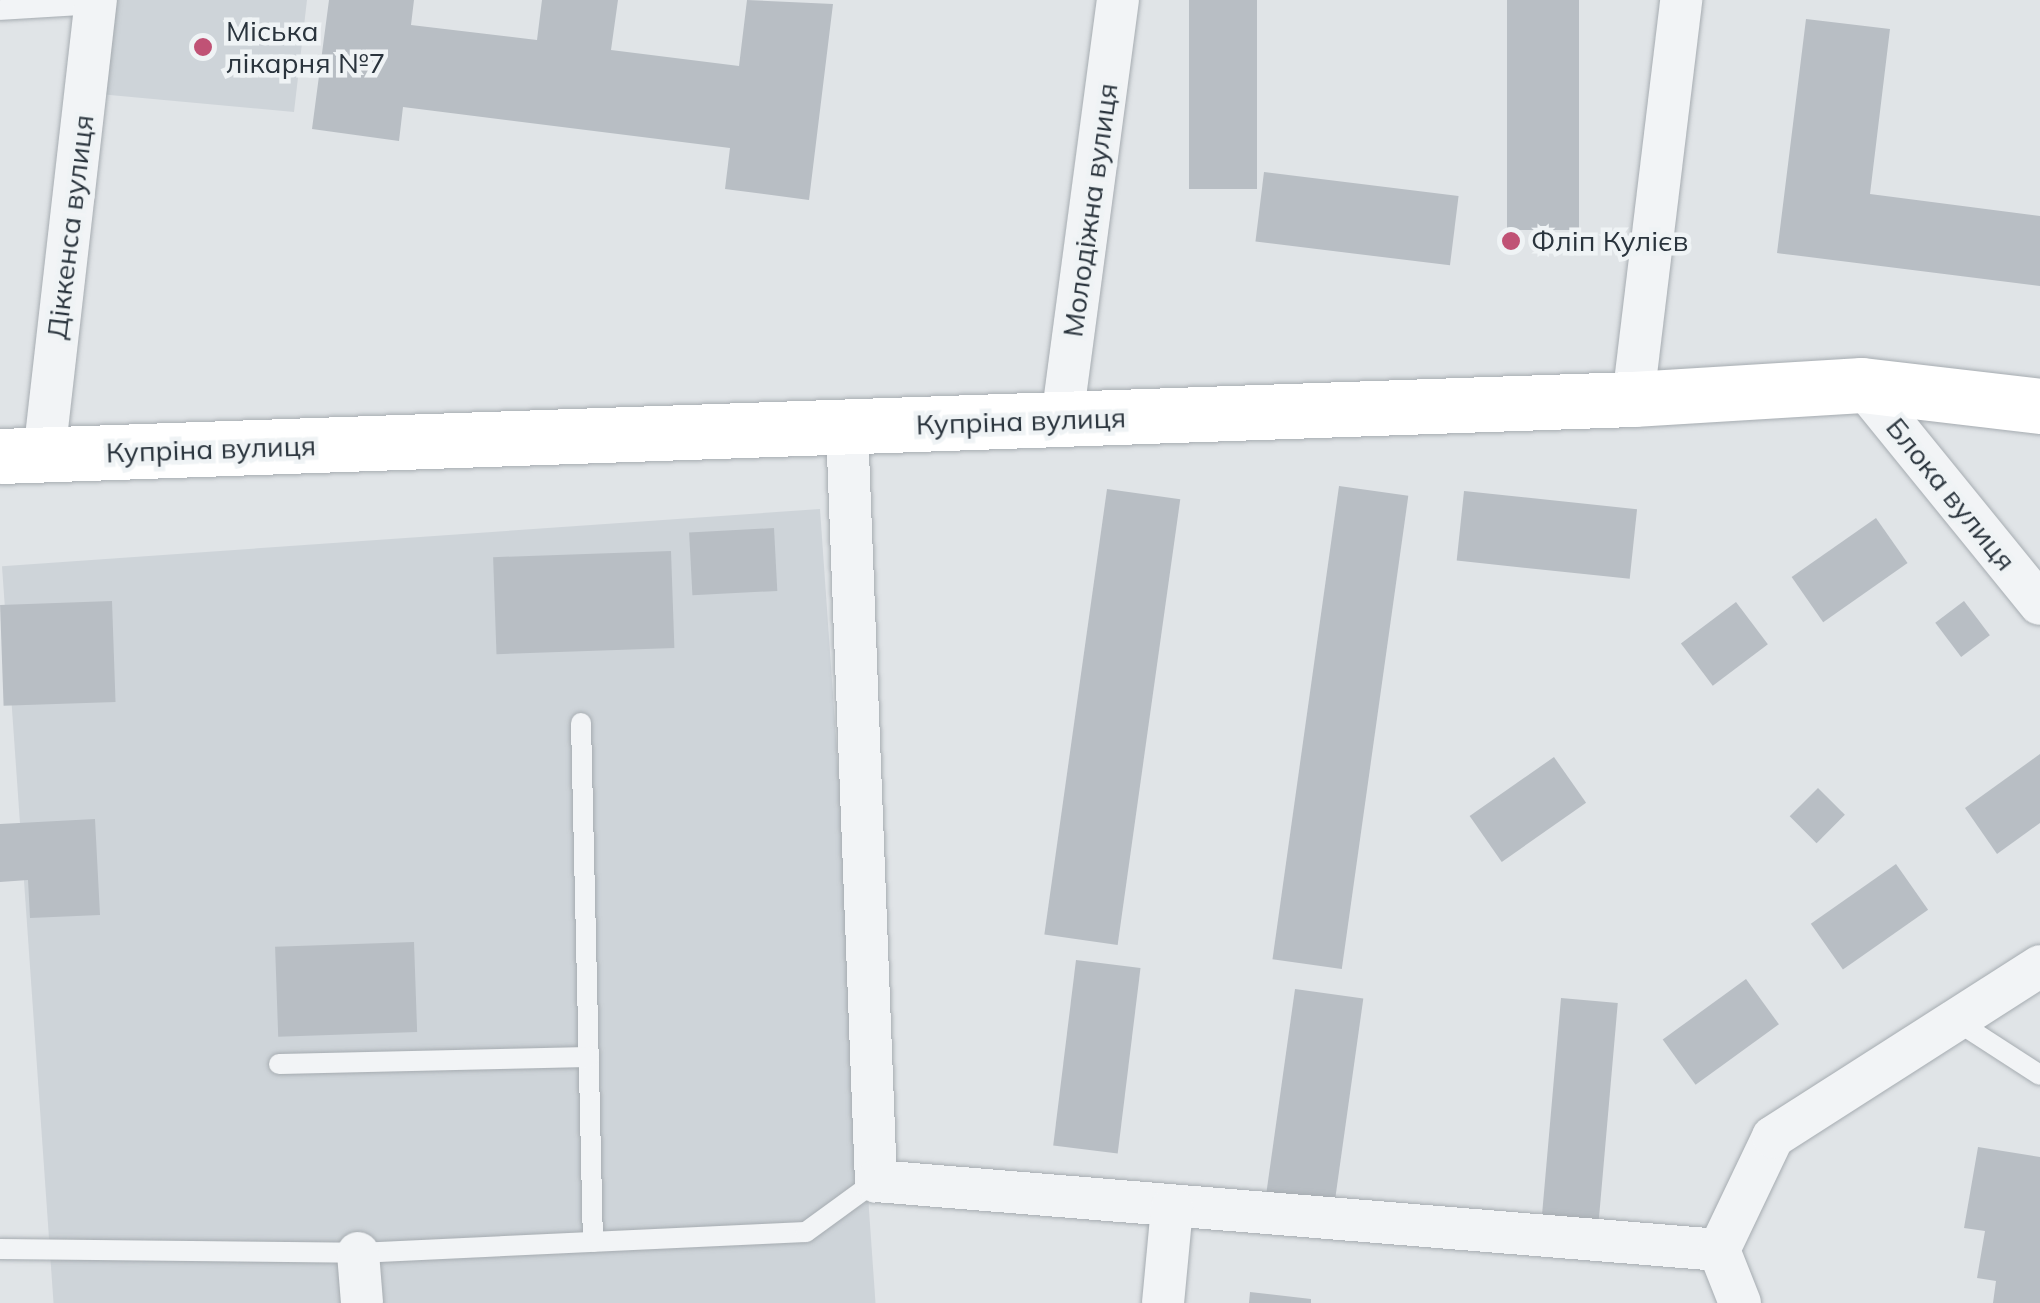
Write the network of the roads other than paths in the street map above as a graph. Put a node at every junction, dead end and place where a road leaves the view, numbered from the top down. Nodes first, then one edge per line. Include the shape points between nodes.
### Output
1 (1118, 0) edge
2 (1680, 0) edge
3 (96, 2) edge
4 (0, 10) edge
5 (1862, 385) junction
6 (1633, 400) junction
7 (2040, 406) edge
8 (1062, 419) junction
9 (847, 427) junction
10 (22, 456) edge
11 (2040, 604) edge
12 (582, 723) dead end
13 (2040, 966) edge
14 (1955, 1020) junction
15 (589, 1056) junction
16 (279, 1064) dead end
17 (2040, 1076) edge
18 (876, 1181) junction
19 (1172, 1207) junction
20 (593, 1242) junction
21 (0, 1249) edge
22 (1719, 1250) junction
23 (358, 1254) junction
24 (362, 1303) edge
25 (1163, 1303) edge
26 (1740, 1303) edge

1 - 8 street, Молодіжна вулиця
2 - 6 street
3 - 4 lane
3 - 10 street, Діккенса вулиця
5 - 6 main road, Купріна вулиця
5 - 7 main road, Купріна вулиця
5 - 11 street, Блока вулиця
6 - 8 main road, Купріна вулиця
8 - 9 main road, Купріна вулиця
9 - 10 main road, Купріна вулиця
9 - 18 street
12 - 15 lane
13 - 14 street
14 - 17 lane
14 - 22 street via 1773,1138
15 - 16 lane
15 - 20 lane
18 - 19 street
18 - 20 lane via 806,1232
19 - 22 street
19 - 25 street
20 - 23 lane
21 - 23 lane
22 - 26 street
23 - 24 street

